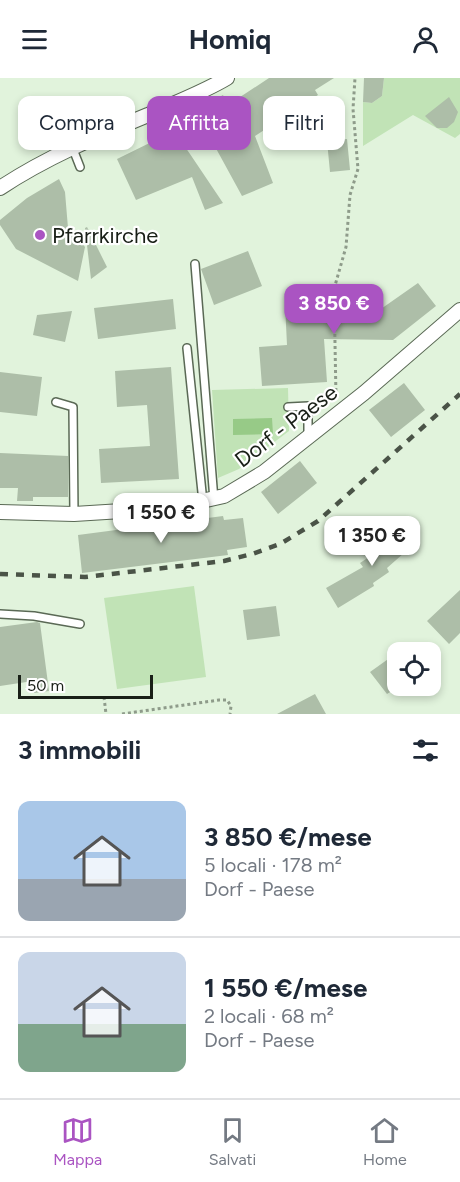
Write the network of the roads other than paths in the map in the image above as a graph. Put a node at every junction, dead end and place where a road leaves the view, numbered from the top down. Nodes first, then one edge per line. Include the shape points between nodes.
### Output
1 (227, 78) edge
2 (135, 120) edge
3 (70, 150) edge
4 (72, 150) edge
5 (80, 167) dead end
6 (0, 188) edge
7 (195, 264) dead end
8 (460, 310) edge
9 (187, 348) dead end
10 (56, 402) dead end
11 (288, 407) dead end
12 (308, 438) junction
13 (208, 501) junction
14 (0, 512) edge
15 (74, 514) junction
16 (0, 614) edge
17 (80, 624) dead end

1 - 2 street
3 - 6 street
4 - 5 lane
7 - 13 lane
8 - 12 street, Dorf - Paese
9 - 13 lane
10 - 15 lane via 72,407
11 - 12 lane via 308,406
12 - 13 street, Dorf - Paese via 264,472
13 - 15 street, Dorf - Paese via 170,508
14 - 15 street, Dorf - Paese
16 - 17 lane

